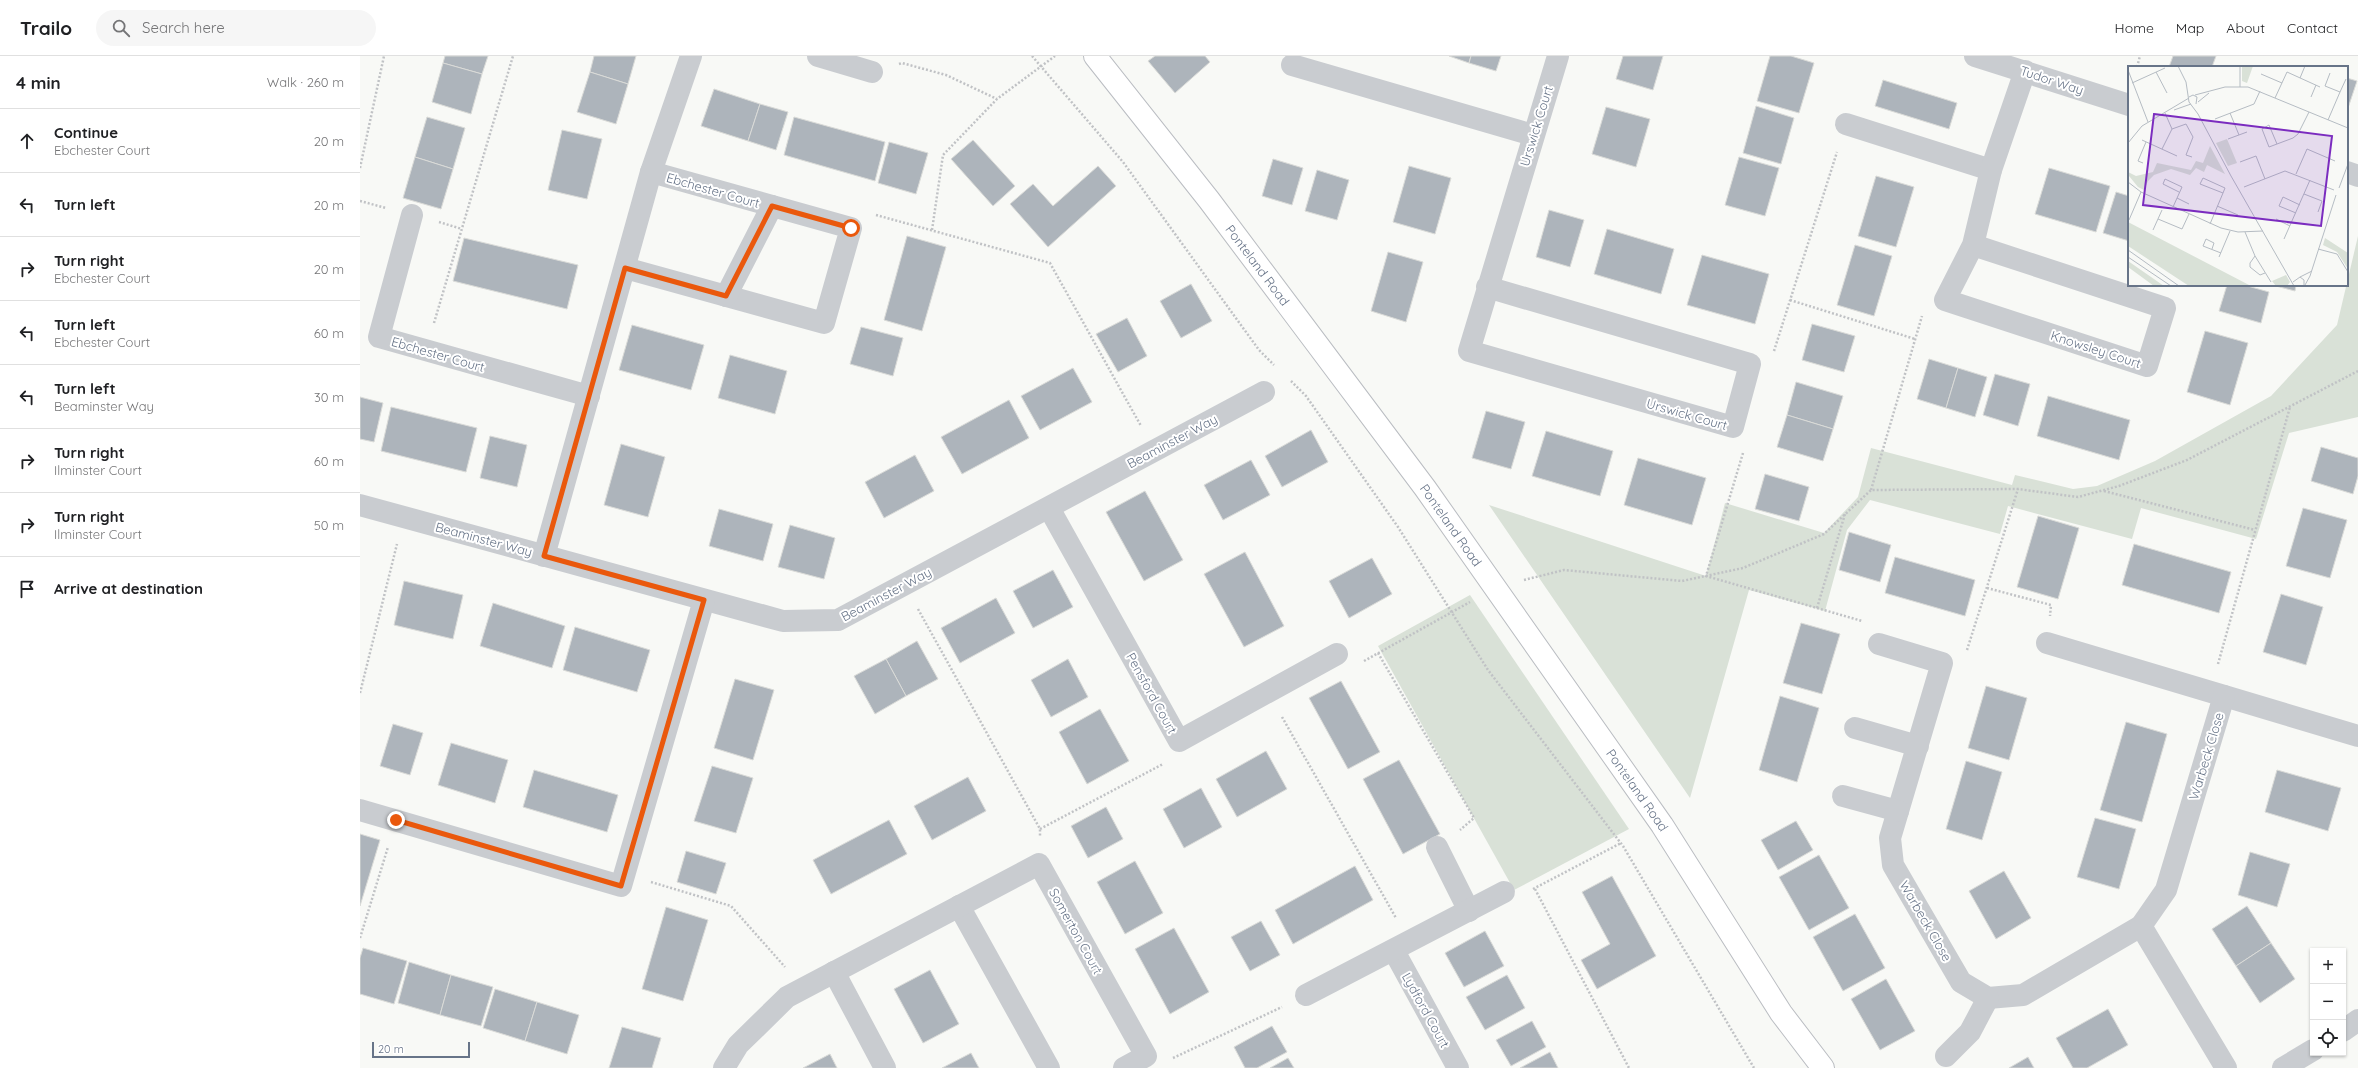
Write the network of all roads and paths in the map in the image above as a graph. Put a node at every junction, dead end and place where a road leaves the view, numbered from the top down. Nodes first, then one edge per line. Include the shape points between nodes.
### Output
1 (384, 56) edge
2 (513, 56) edge
3 (691, 56) edge
4 (818, 56) edge
5 (1032, 56) edge
6 (1055, 56) edge
7 (1096, 56) edge
8 (1558, 56) edge
9 (1975, 56) edge
10 (2140, 56) edge
11 (1292, 65) dead end
12 (2137, 66) edge
13 (1041, 68) junction
14 (2024, 71) junction
15 (872, 72) joint
16 (997, 99) junction
17 (2128, 105) edge
18 (1846, 124) dead end
19 (1534, 135) junction
20 (360, 168) edge
21 (1991, 170) junction
22 (651, 172) junction
23 (2348, 172) edge
24 (2358, 176) edge
25 (772, 206) junction
26 (412, 215) dead end
27 (851, 228) junction
28 (932, 230) junction
29 (1973, 245) junction
30 (625, 268) junction
31 (1488, 287) junction
32 (726, 296) junction
33 (1790, 300) dead end
34 (1945, 300) junction
35 (1915, 339) junction
36 (426, 350) junction
37 (1276, 367) dead end
38 (2358, 371) edge
39 (1287, 378) dead end
40 (1264, 392) dead end
41 (589, 396) junction
42 (2290, 407) junction
43 (1154, 451) junction
44 (2018, 489) junction
45 (1871, 490) junction
46 (2103, 490) junction
47 (360, 505) edge
48 (1049, 508) junction
49 (1845, 514) junction
50 (404, 518) junction
51 (2255, 530) junction
52 (544, 556) junction
53 (1706, 576) junction
54 (904, 584) junction
55 (1496, 587) junction
56 (1987, 588) junction
57 (704, 600) junction
58 (1817, 608) junction
59 (1452, 612) junction
60 (2047, 643) joint
61 (1879, 644) joint
62 (1378, 653) junction
63 (1337, 654) joint
64 (1942, 663) junction
65 (1268, 692) junction
66 (360, 693) edge
67 (2217, 694) junction
68 (1855, 728) dead end
69 (2358, 736) edge
70 (1178, 741) junction
71 (1918, 746) junction
72 (1843, 796) dead end
73 (360, 810) edge
74 (1898, 811) junction
75 (396, 820) junction
76 (1040, 830) junction
77 (1621, 843) junction
78 (1437, 847) joint
79 (1039, 864) junction
80 (624, 874) junction
81 (1535, 889) junction
82 (1504, 892) joint
83 (959, 906) junction
84 (1469, 911) junction
85 (2141, 926) junction
86 (360, 938) edge
87 (1402, 947) junction
88 (834, 972) junction
89 (804, 988) junction
90 (1306, 995) joint
91 (1988, 998) junction
92 (1781, 1013) junction
93 (2358, 1020) edge
94 (2346, 1029) edge
95 (2310, 1052) edge
96 (1946, 1056) dead end
97 (1167, 1061) dead end
98 (724, 1068) edge
99 (885, 1068) edge
100 (1049, 1068) edge
101 (1124, 1068) edge
102 (1458, 1068) edge
103 (1629, 1068) edge
104 (1754, 1068) edge
105 (1810, 1068) edge
106 (1823, 1068) edge
107 (2226, 1068) edge
108 (2283, 1068) edge

1 - 20 path
2 - 36 path
3 - 22 street, Ebchester Court
4 - 15 street
5 - 13 path
6 - 13 path
7 - 55 main road, Ponteland Road via 1209,200
8 - 19 street, Urswick Court
9 - 14 street, Tudor Way
10 - 12 path
11 - 19 street
13 - 16 path
13 - 37 path via 1123,162 1259,350
14 - 17 street, Tudor Way
14 - 21 street
15 - 16 path via 902,63 946,75
16 - 28 path via 943,155
18 - 21 street
19 - 31 street, Urswick Court
21 - 29 street
22 - 25 street, Ebchester Court
22 - 30 street, Ebchester Court
23 - 24 street
25 - 27 street, Ebchester Court
25 - 32 street
26 - 36 street, Ebchester Court via 379,337
27 - 28 path via 875,215
27 - 32 street via 824,323
28 - 43 path via 1050,263
29 - 34 street
29 - 34 street, Knowsley Court via 2166,308 2147,366
30 - 32 street
30 - 41 street, Ebchester Court
31 - 31 street, Urswick Court via 1750,364 1733,427 1469,351
33 - 35 path
34 - 35 path via 1924,310
35 - 45 path
36 - 41 street, Ebchester Court
38 - 42 path
39 - 59 path via 1306,396 1394,521
40 - 43 street, Beaminster Way
41 - 52 street, Ebchester Court
42 - 46 path via 2187,460
42 - 51 path
43 - 48 street, Beaminster Way
44 - 45 path
44 - 46 path via 2078,497
44 - 56 path
45 - 49 path
46 - 51 path
47 - 50 street, Beaminster Way
48 - 54 street, Beaminster Way
48 - 70 street, Pensford Court
49 - 53 path via 1824,534 1743,568
49 - 58 path
50 - 52 street, Beaminster Way
50 - 66 path
51 - 67 path
52 - 57 street, Beaminster Way
53 - 55 path via 1682,581 1564,570
53 - 58 path
54 - 57 street, Beaminster Way via 838,620 783,621
54 - 76 path
55 - 59 path
55 - 92 main road, Ponteland Road via 1662,825
56 - 60 path via 2051,606
56 - 64 path via 1967,650
57 - 80 street
58 - 61 path via 1870,623
59 - 62 path
59 - 77 path via 1488,670
60 - 67 street, Warbeck Close
61 - 64 street
62 - 63 path via 1360,663
62 - 78 path via 1474,818
63 - 65 street, Pensford Court
64 - 71 street, Warbeck Close
65 - 70 street, Pensford Court
65 - 87 path
67 - 69 street, Warbeck Close
67 - 85 street, Warbeck Close via 2166,890
68 - 71 street
70 - 76 path via 1171,760
71 - 74 street, Warbeck Close
72 - 74 street
73 - 75 street
74 - 91 street, Warbeck Close via 1890,838 1893,864 1961,982
75 - 80 street via 621,886
75 - 86 path
76 - 79 path
77 - 81 path
77 - 104 path
78 - 84 street
79 - 83 street
79 - 101 street, Somerton Court via 1146,1056
80 - 89 path via 731,906
81 - 82 path
81 - 103 path
82 - 84 street
83 - 88 street
83 - 100 street
84 - 87 street
85 - 91 street, Warbeck Close via 2022,995
85 - 107 street
87 - 90 street
87 - 102 street, Lydford Court
88 - 89 street
88 - 99 street
89 - 98 street via 787,997 738,1045
90 - 97 path
91 - 96 street via 1970,1032
92 - 105 main road, Ponteland Road
92 - 106 main road, Ponteland Road
93 - 94 street
95 - 108 street

